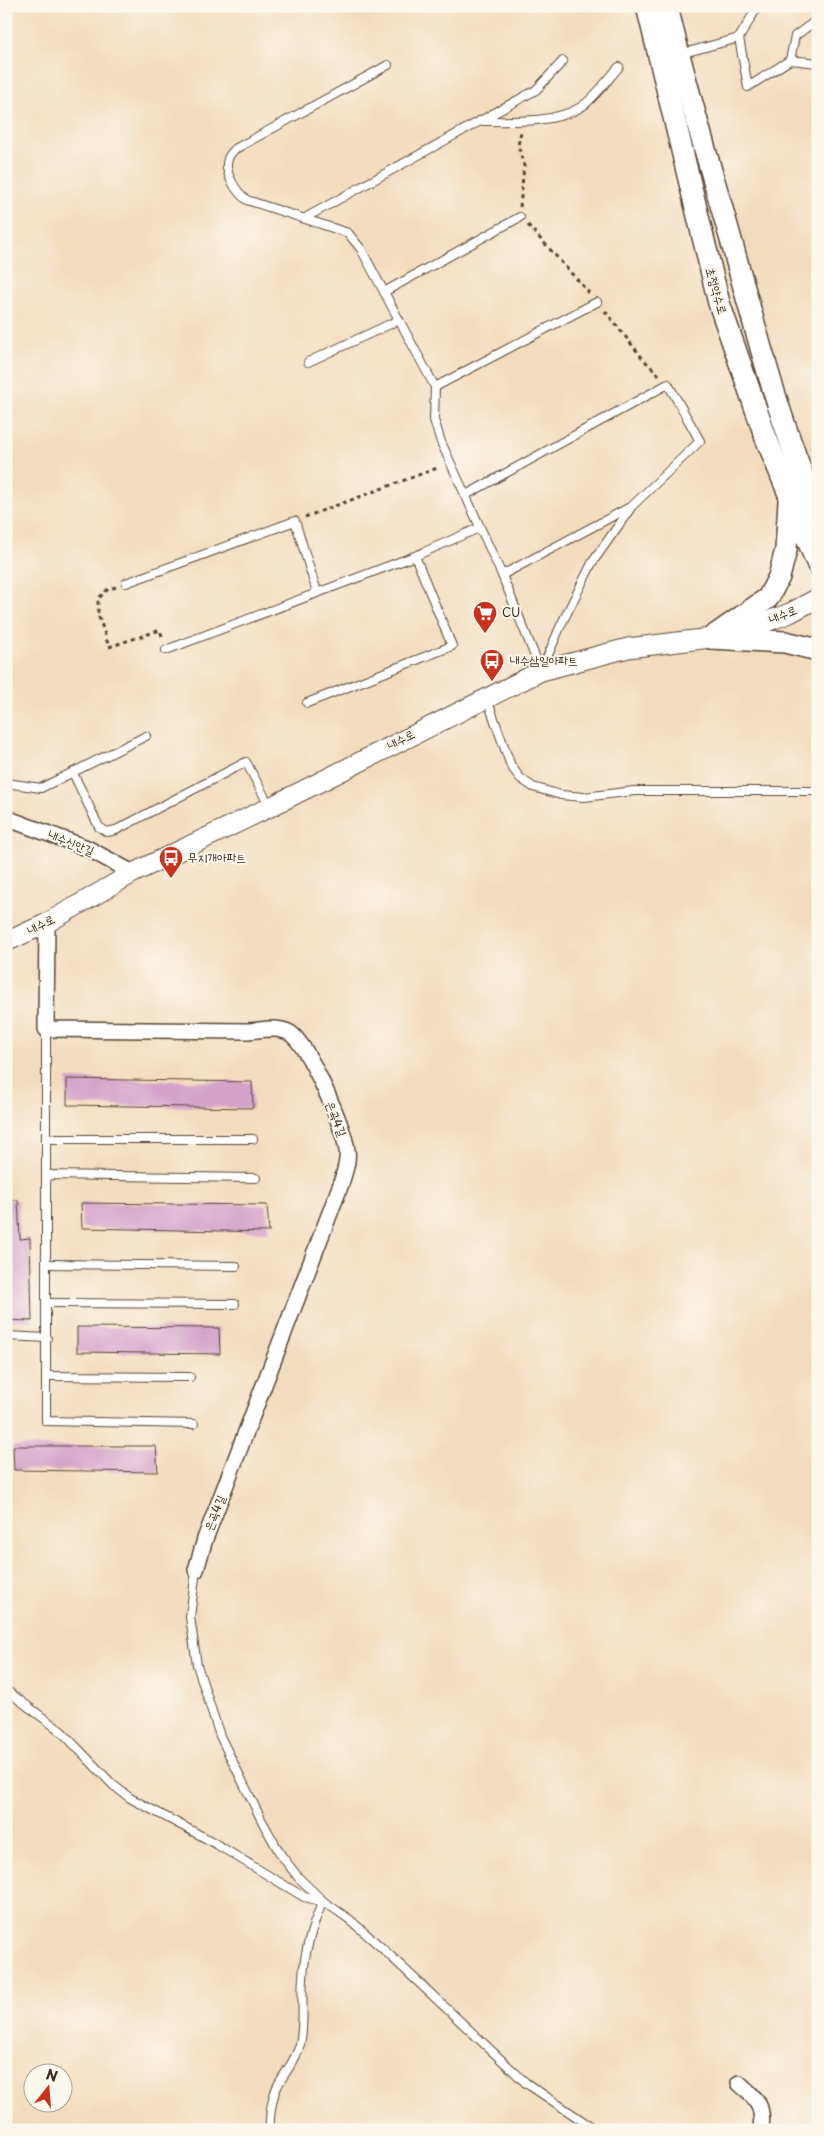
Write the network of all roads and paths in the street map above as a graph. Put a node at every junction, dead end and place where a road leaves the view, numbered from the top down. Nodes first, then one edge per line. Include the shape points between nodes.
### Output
1 (646, 6) edge
2 (667, 6) edge
3 (758, 6) edge
4 (818, 19) edge
5 (739, 38) junction
6 (678, 54) junction
7 (790, 60) junction
8 (563, 61) dead end
9 (818, 63) edge
10 (388, 65) dead end
11 (618, 67) dead end
12 (523, 121) junction
13 (478, 122) junction
14 (520, 217) junction
15 (305, 218) junction
16 (384, 292) junction
17 (598, 302) junction
18 (399, 320) junction
19 (308, 362) dead end
20 (668, 384) junction
21 (435, 387) junction
22 (795, 452) junction
23 (451, 463) junction
24 (818, 478) edge
25 (788, 494) junction
26 (466, 495) junction
27 (632, 506) junction
28 (818, 513) edge
29 (295, 521) junction
30 (479, 528) junction
31 (415, 556) junction
32 (818, 565) edge
33 (502, 575) junction
34 (126, 583) joint
35 (317, 592) junction
36 (818, 598) edge
37 (711, 638) junction
38 (166, 650) joint
39 (818, 650) edge
40 (541, 671) junction
41 (487, 697) junction
42 (307, 703) dead end
43 (146, 736) dead end
44 (73, 773) junction
45 (6, 784) edge
46 (818, 791) edge
47 (270, 807) junction
48 (6, 818) edge
49 (133, 873) junction
50 (46, 923) junction
51 (6, 942) edge
52 (46, 1029) junction
53 (46, 1139) junction
54 (253, 1139) dead end
55 (46, 1175) junction
56 (256, 1178) dead end
57 (46, 1264) junction
58 (236, 1266) dead end
59 (47, 1303) junction
60 (235, 1304) dead end
61 (6, 1336) edge
62 (46, 1338) junction
63 (47, 1376) junction
64 (190, 1377) dead end
65 (194, 1424) dead end
66 (196, 1570) joint
67 (6, 1690) edge
68 (323, 1902) junction
69 (740, 2083) dead end
70 (270, 2130) edge
71 (596, 2130) edge
72 (760, 2130) edge

1 - 25 main road, 초정약수로 via 719,303 762,430
2 - 6 main road
3 - 5 lane
4 - 7 lane via 795,36
5 - 6 lane
5 - 7 lane via 748,87
6 - 22 main road via 758,338
7 - 9 lane
8 - 13 lane via 536,90
10 - 15 lane via 235,149 228,158 228,170 240,194 247,200
11 - 12 lane via 581,107 558,116
12 - 13 lane
12 - 14 path via 518,145 524,166
13 - 15 lane
14 - 16 lane
14 - 17 path
15 - 16 lane via 348,233 361,249
16 - 18 lane
17 - 20 path via 644,360
17 - 21 lane
18 - 19 lane
18 - 21 lane
20 - 26 lane
20 - 27 lane via 700,441
21 - 23 lane via 434,420
22 - 24 main road
22 - 28 main road
23 - 26 lane
23 - 29 path
25 - 32 main road, 초정약수로
25 - 37 main road via 786,550 779,577 768,598
26 - 30 lane
27 - 33 lane
27 - 40 lane via 592,563
29 - 34 lane
29 - 35 lane
30 - 31 lane
30 - 33 lane
31 - 35 lane
31 - 42 lane via 452,646
33 - 40 lane
34 - 38 path via 107,590 98,599 98,614 109,648 160,630
35 - 38 lane
36 - 37 street, 내수로 via 758,625
37 - 39 main road via 785,642
37 - 40 street, 내수로 via 628,648
40 - 41 street, 내수로
41 - 46 lane via 511,766 520,778 533,787 561,795 584,797 634,791
41 - 47 street, 내수로
43 - 44 lane
44 - 45 lane via 41,788
44 - 47 lane via 100,828 107,832 246,762
47 - 49 street, 내수로
48 - 49 street, 내수신안길 via 87,848
49 - 50 street, 내수로
50 - 51 street, 내수로
50 - 52 street
52 - 53 lane
52 - 66 street, 은곡4길 via 248,1031 274,1028 288,1032 299,1040 308,1054 348,1152 341,1184
53 - 54 lane
53 - 55 lane
55 - 56 lane
55 - 57 lane
57 - 58 lane
57 - 59 lane
59 - 60 lane
59 - 62 lane
61 - 62 lane
62 - 63 lane
63 - 64 lane
63 - 65 lane via 46,1421
66 - 68 lane via 190,1617 192,1640 220,1736 281,1855
67 - 68 lane via 62,1732 113,1785 130,1798 211,1841 304,1897
68 - 70 lane via 313,1922 302,1978 301,2042 295,2060 278,2085
68 - 71 lane via 349,1919 382,1948 526,2083
69 - 72 street via 756,2098 762,2112

